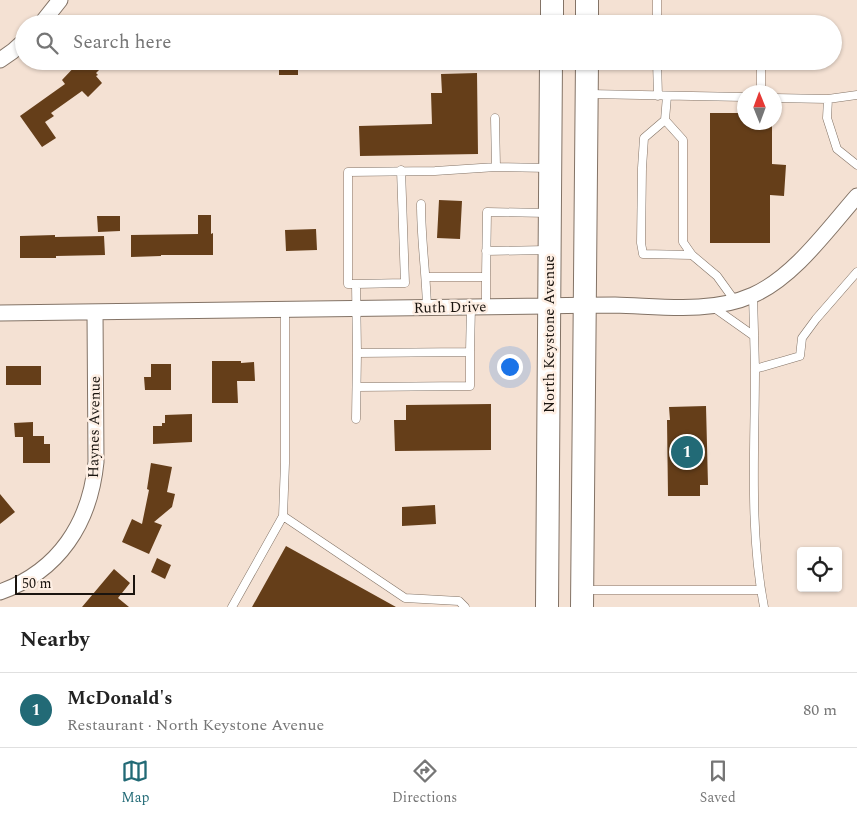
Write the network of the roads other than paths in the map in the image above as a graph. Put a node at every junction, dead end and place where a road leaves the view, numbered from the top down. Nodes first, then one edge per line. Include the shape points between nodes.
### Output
1 (60, 0) edge
2 (552, 0) edge
3 (587, 0) edge
4 (657, 0) edge
5 (48, 15) edge
6 (552, 15) edge
7 (587, 15) edge
8 (657, 15) edge
9 (15, 49) edge
10 (0, 60) edge
11 (551, 70) edge
12 (587, 70) edge
13 (657, 70) edge
14 (761, 70) edge
15 (761, 85) edge
16 (587, 94) junction
17 (857, 95) edge
18 (658, 96) junction
19 (667, 96) junction
20 (737, 98) edge
21 (782, 98) edge
22 (828, 99) junction
23 (495, 118) dead end
24 (665, 120) junction
25 (857, 165) edge
26 (496, 167) junction
27 (550, 168) junction
28 (401, 170) junction
29 (857, 196) edge
30 (421, 204) dead end
31 (550, 213) junction
32 (549, 250) junction
33 (486, 251) junction
34 (692, 255) junction
35 (857, 272) edge
36 (426, 277) junction
37 (486, 277) junction
38 (356, 284) junction
39 (753, 295) junction
40 (735, 301) junction
41 (585, 305) junction
42 (478, 306) junction
43 (549, 306) junction
44 (712, 306) junction
45 (427, 307) junction
46 (356, 308) junction
47 (285, 309) junction
48 (95, 312) junction
49 (0, 313) edge
50 (754, 336) junction
51 (470, 352) junction
52 (356, 353) junction
53 (755, 369) junction
54 (356, 387) junction
55 (356, 420) dead end
56 (283, 516) junction
57 (761, 590) junction
58 (0, 592) edge
59 (582, 598) edge
60 (232, 607) edge
61 (465, 607) edge
62 (547, 607) edge
63 (764, 607) edge

1 - 5 street
2 - 6 main road
3 - 7 main road
4 - 8 lane
9 - 10 street
11 - 27 main road, North Keystone Avenue
12 - 16 main road
13 - 18 lane
14 - 15 lane
16 - 18 lane
16 - 41 main road
17 - 22 lane
18 - 19 lane
19 - 20 lane
19 - 24 lane
21 - 22 lane
22 - 25 lane via 827,118 837,150
23 - 26 lane
24 - 34 lane via 683,140 683,242
24 - 34 lane via 644,138 640,243 643,254
26 - 27 lane
26 - 28 lane
27 - 31 main road, North Keystone Avenue
28 - 38 lane via 405,283
28 - 38 lane via 348,172 348,284
29 - 39 street, Ruth Drive via 792,268
30 - 36 lane
31 - 32 main road, North Keystone Avenue
31 - 33 lane via 487,212
32 - 33 lane
32 - 43 main road, North Keystone Avenue
33 - 37 lane
34 - 40 lane via 717,276
35 - 53 lane via 802,338 800,356
36 - 37 lane
36 - 45 lane
37 - 42 lane
38 - 46 lane
39 - 40 street, Ruth Drive
39 - 50 lane
40 - 44 street, Ruth Drive
41 - 43 street, Ruth Drive
41 - 44 street, Ruth Drive
41 - 59 main road
42 - 43 street, Ruth Drive
42 - 45 street, Ruth Drive
42 - 51 lane
43 - 62 main road, North Keystone Avenue
44 - 50 lane
45 - 46 street, Ruth Drive
46 - 47 street, Ruth Drive
46 - 52 lane
47 - 48 street, Ruth Drive
47 - 56 lane
48 - 49 street, Ruth Drive
48 - 58 street, Haynes Avenue via 96,462 86,507 69,541 54,558 31,578
50 - 53 lane
51 - 52 lane
51 - 54 lane via 470,386
52 - 54 lane
53 - 57 lane via 754,518
54 - 55 lane
56 - 60 lane
56 - 61 lane via 405,598 460,601
57 - 59 lane
57 - 63 lane

